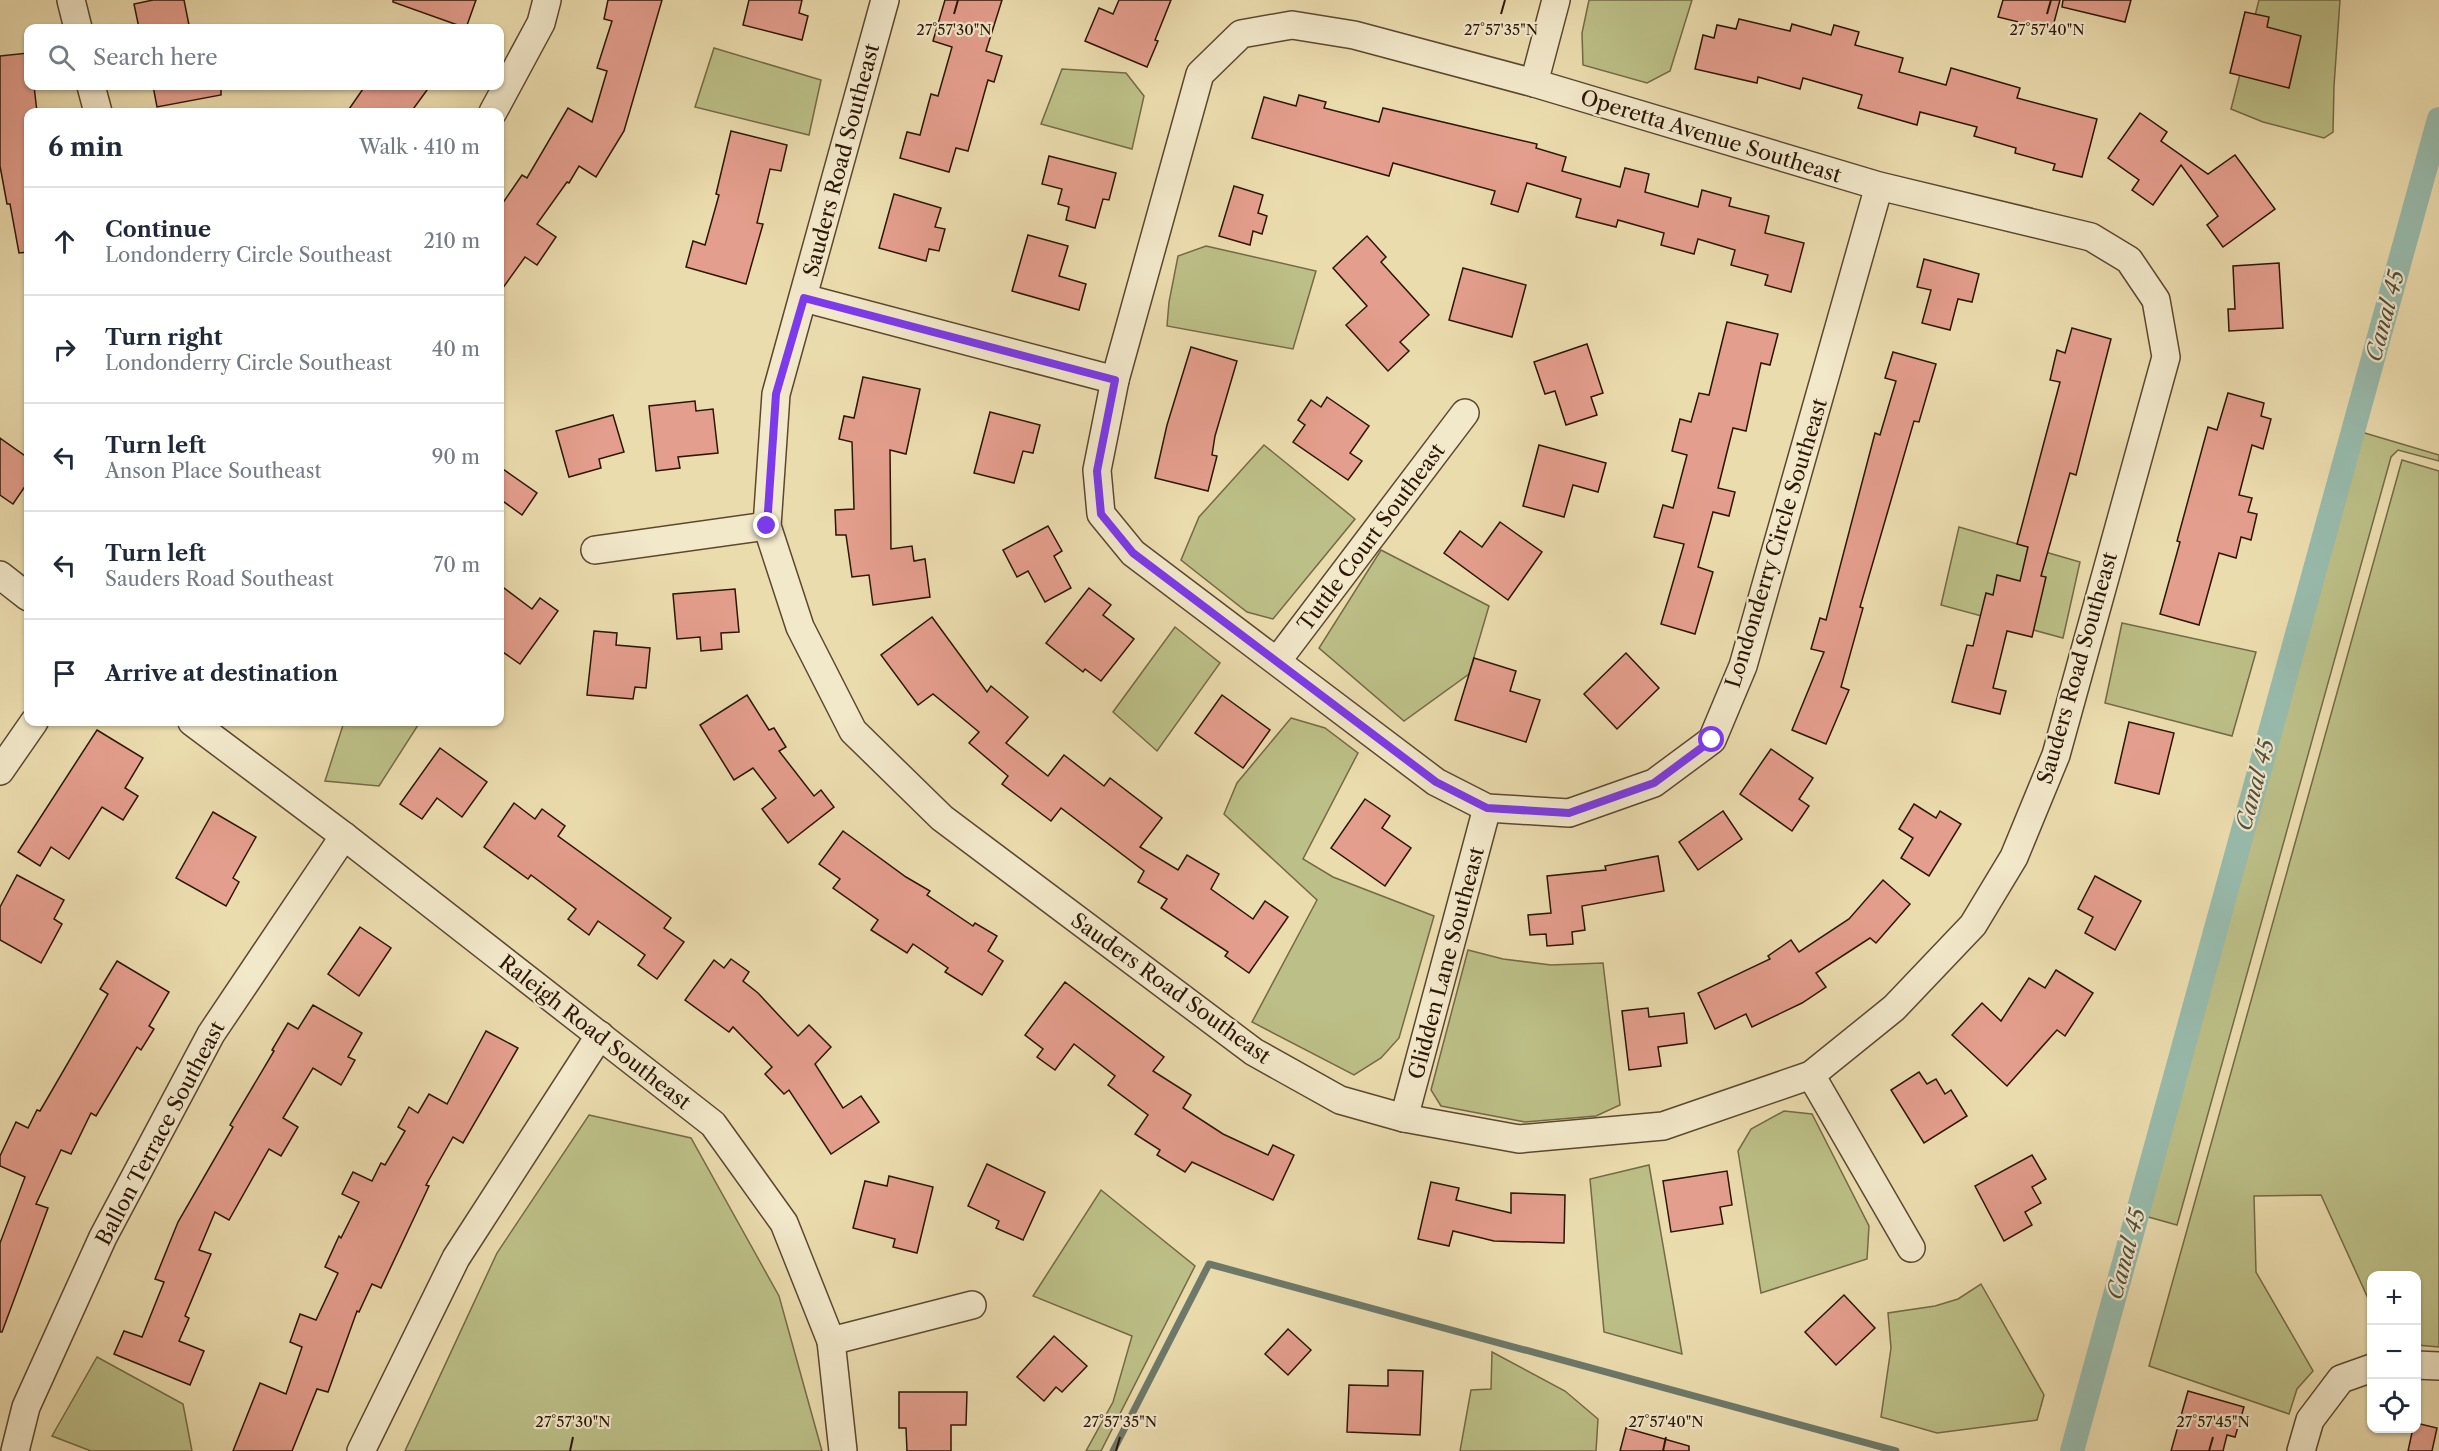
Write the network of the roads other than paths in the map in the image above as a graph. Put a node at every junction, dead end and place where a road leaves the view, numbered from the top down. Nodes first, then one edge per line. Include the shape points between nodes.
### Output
1 (71, 0) edge
2 (547, 0) edge
3 (885, 0) edge
4 (1556, 0) edge
5 (77, 24) edge
6 (1241, 34) joint
7 (1534, 83) junction
8 (93, 90) edge
9 (97, 108) edge
10 (495, 108) edge
11 (1879, 186) junction
12 (804, 298) junction
13 (2156, 300) joint
14 (1115, 380) junction
15 (1465, 413) dead end
16 (767, 526) junction
17 (595, 550) dead end
18 (0, 575) edge
19 (24, 594) edge
20 (1277, 661) junction
21 (31, 726) edge
22 (197, 726) edge
23 (0, 771) edge
24 (1487, 808) junction
25 (344, 836) junction
26 (600, 1035) junction
27 (1811, 1075) junction
28 (1404, 1118) junction
29 (1911, 1248) dead end
30 (972, 1305) dead end
31 (831, 1341) junction
32 (2421, 1365) edge
33 (2439, 1366) edge
34 (2367, 1370) edge
35 (15, 1451) edge
36 (361, 1451) edge
37 (843, 1451) edge
38 (2301, 1451) edge

1 - 5 street
2 - 10 street via 541,23
3 - 12 street, Sauders Road Southeast
4 - 7 street
6 - 7 street, Operetta Avenue Southeast via 1292,25 1354,35
6 - 14 street, Londonderry Circle Southeast via 1200,74
7 - 11 street, Operetta Avenue Southeast
8 - 9 street
11 - 13 street, Operetta Avenue Southeast via 2091,237 2129,260
11 - 24 street, Londonderry Circle Southeast via 1743,666 1712,740 1654,783 1569,813
12 - 14 street
12 - 16 street, Sauders Road Southeast via 776,394
13 - 27 street, Sauders Road Southeast via 2166,357 2056,755 2014,857 1973,925 1894,1008
14 - 20 street, Londonderry Circle Southeast via 1097,471 1101,514 1133,553
15 - 20 street, Tuttle Court Southeast
16 - 17 street
16 - 28 street, Sauders Road Southeast via 800,627 853,731 942,818 1254,1052 1340,1100
18 - 19 street
20 - 24 street, Londonderry Circle Southeast via 1436,782
21 - 23 street
22 - 25 street, Raleigh Road Southeast
24 - 28 street, Glidden Lane Southeast
25 - 26 street, Raleigh Road Southeast
25 - 35 street, Ballon Terrace Southeast via 211,1034 103,1237 26,1407
26 - 31 street, Raleigh Road Southeast via 713,1124 784,1223
26 - 36 street via 456,1258
27 - 28 street, Sauders Road Southeast via 1663,1126 1519,1139
27 - 29 street
30 - 31 street
31 - 37 street, Raleigh Road Southeast
32 - 33 street
34 - 38 street via 2342,1379 2310,1420

